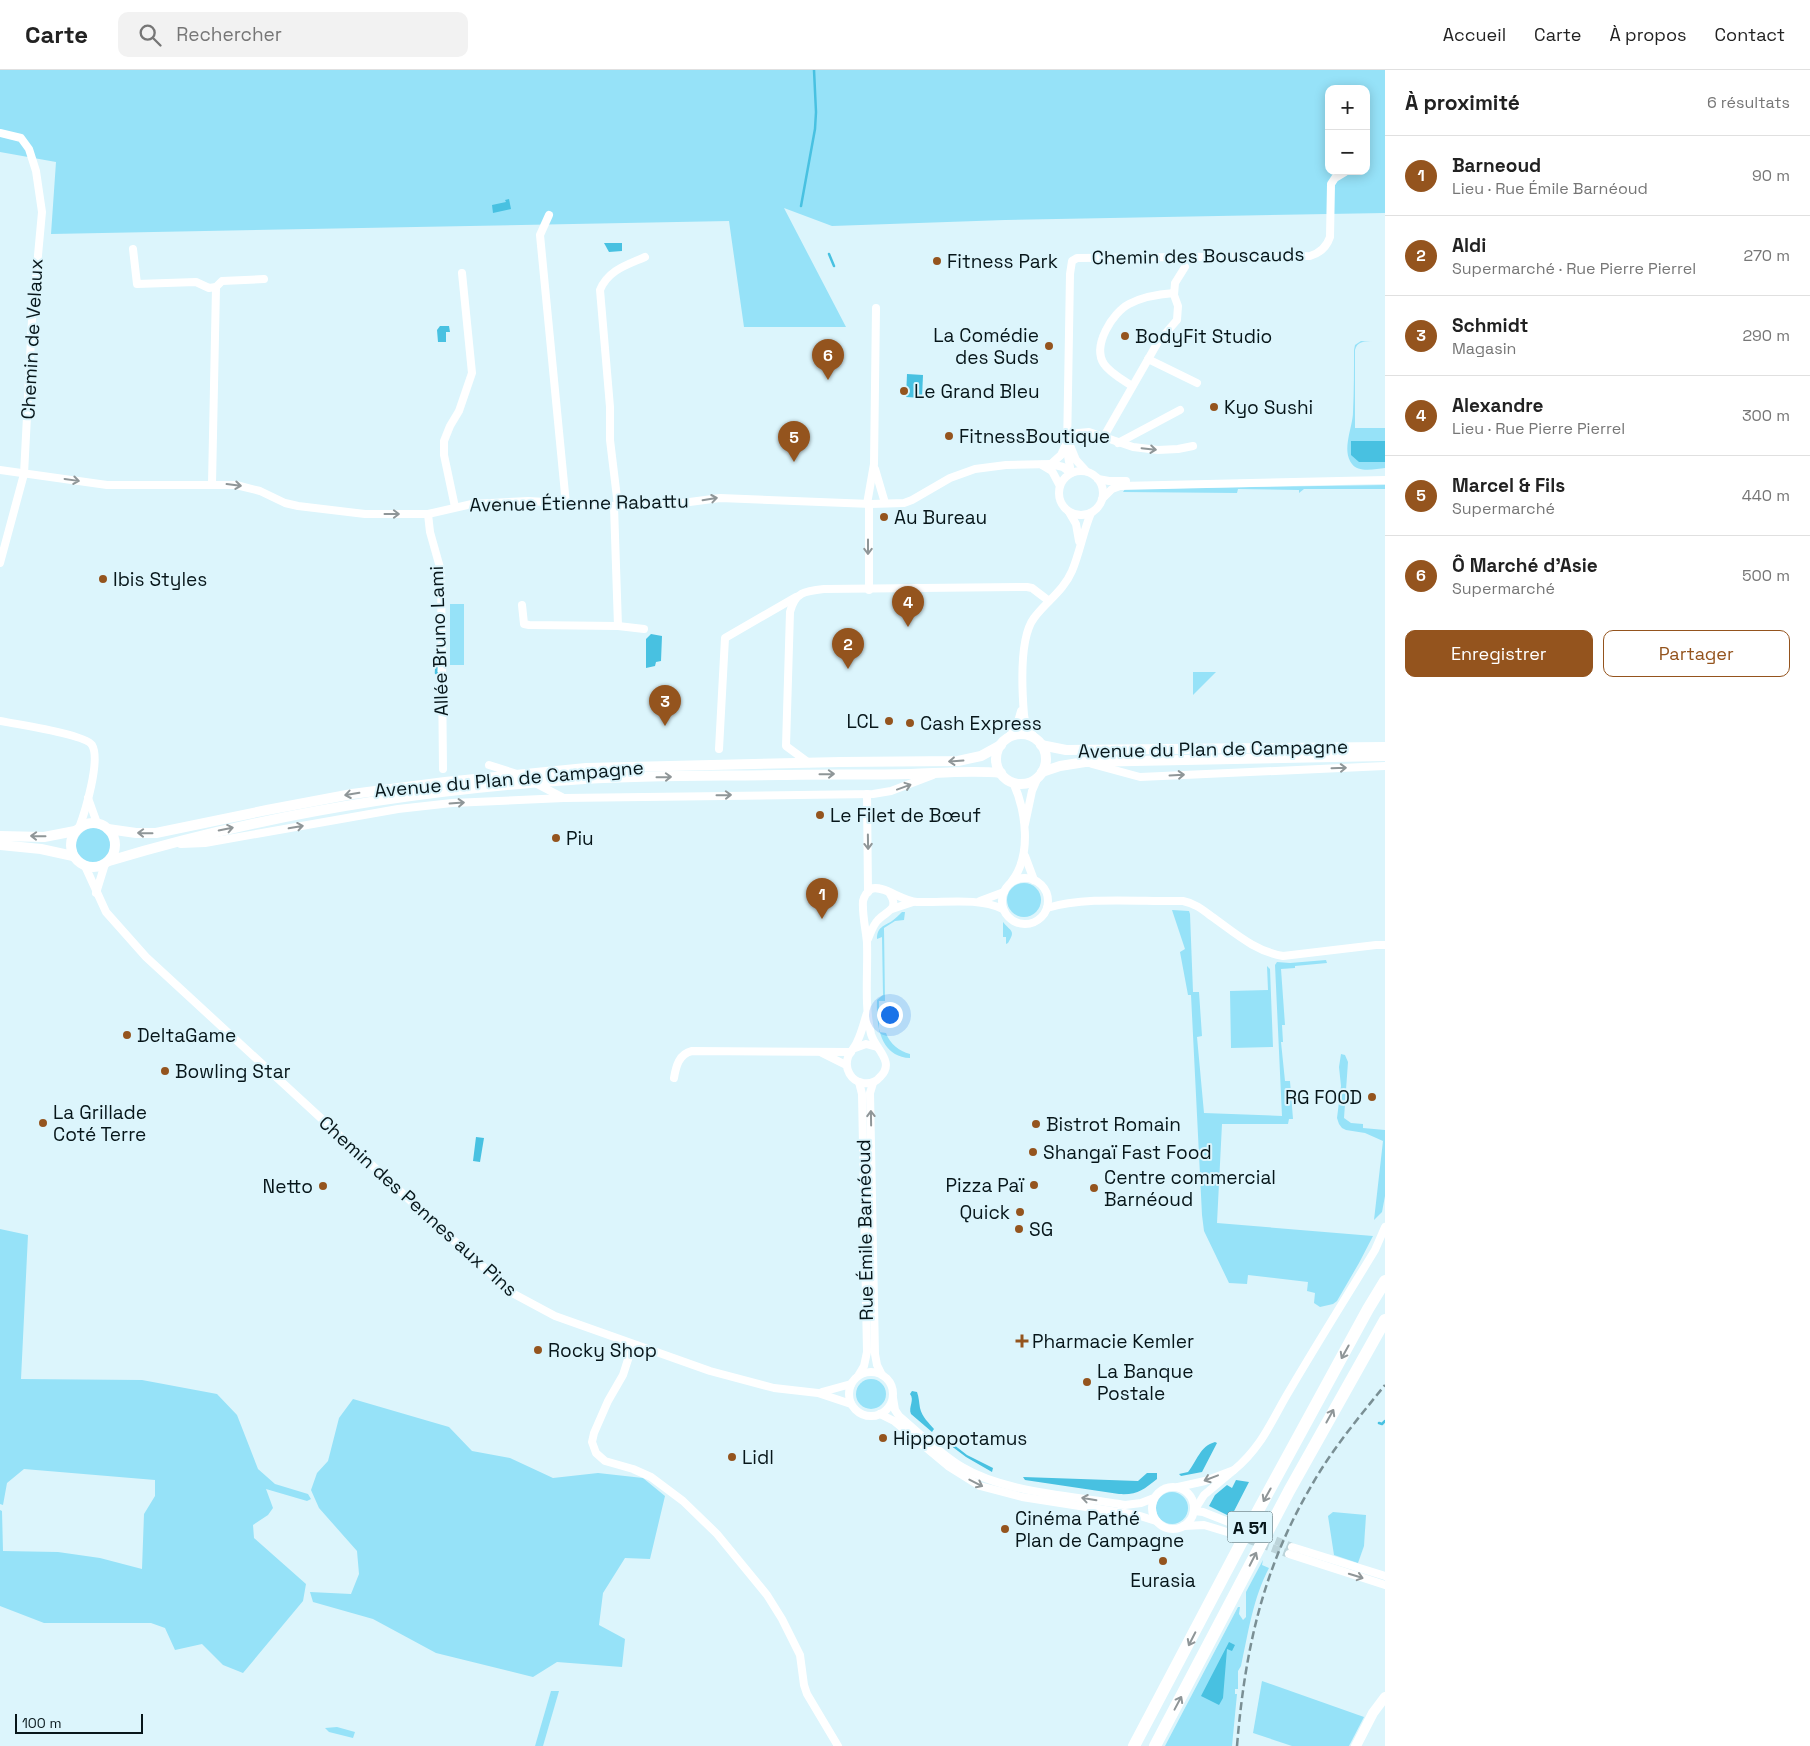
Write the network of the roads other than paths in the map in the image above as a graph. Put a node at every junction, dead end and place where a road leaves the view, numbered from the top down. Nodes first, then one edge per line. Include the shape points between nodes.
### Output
1 (0, 133) edge
2 (1340, 175) edge
3 (549, 215) dead end
4 (133, 249) dead end
5 (645, 257) dead end
6 (1185, 267) dead end
7 (462, 273) dead end
8 (264, 279) dead end
9 (216, 287) junction
10 (1174, 293) junction
11 (876, 308) dead end
12 (1148, 359) junction
13 (1197, 383) dead end
14 (1132, 386) junction
15 (1180, 410) dead end
16 (1068, 436) junction
17 (1103, 438) junction
18 (1118, 443) junction
19 (1193, 446) dead end
20 (874, 464) junction
21 (1042, 464) junction
22 (1052, 464) junction
23 (0, 470) edge
24 (1086, 471) junction
25 (1070, 473) junction
26 (24, 474) junction
27 (1385, 476) edge
28 (1098, 479) junction
29 (1385, 480) edge
30 (212, 484) junction
31 (1060, 486) junction
32 (1102, 499) junction
33 (885, 503) junction
34 (566, 504) junction
35 (869, 504) junction
36 (616, 506) junction
37 (455, 507) junction
38 (1069, 511) junction
39 (1091, 513) junction
40 (428, 514) junction
41 (1079, 548) junction
42 (0, 563) edge
43 (869, 590) junction
44 (798, 596) junction
45 (1049, 601) junction
46 (522, 605) dead end
47 (618, 626) junction
48 (644, 629) dead end
49 (1023, 699) junction
50 (0, 721) edge
51 (1005, 742) junction
52 (1038, 742) junction
53 (1385, 747) edge
54 (719, 749) dead end
55 (1385, 756) edge
56 (1085, 762) junction
57 (809, 763) junction
58 (489, 765) dead end
59 (1385, 766) edge
60 (443, 769) dead end
61 (940, 773) junction
62 (1001, 774) junction
63 (1040, 774) junction
64 (518, 775) junction
65 (1014, 782) junction
66 (535, 783) junction
67 (867, 794) junction
68 (88, 798) junction
69 (564, 798) junction
70 (97, 823) junction
71 (1024, 828) junction
72 (77, 829) junction
73 (108, 829) junction
74 (0, 836) edge
75 (0, 845) edge
76 (161, 845) junction
77 (1024, 855) junction
78 (73, 856) junction
79 (107, 862) junction
80 (85, 866) junction
81 (1034, 880) junction
82 (1012, 882) junction
83 (96, 892) junction
84 (868, 892) junction
85 (1004, 892) junction
86 (890, 894) junction
87 (1047, 896) junction
88 (915, 902) junction
89 (976, 902) junction
90 (1076, 903) junction
91 (864, 906) junction
92 (1047, 908) junction
93 (1003, 909) junction
94 (892, 910) junction
95 (881, 917) junction
96 (1385, 941) edge
97 (866, 942) junction
98 (1376, 945) junction
99 (1385, 946) edge
100 (867, 1013) junction
101 (877, 1047) junction
102 (853, 1050) junction
103 (820, 1052) junction
104 (846, 1065) junction
105 (674, 1078) dead end
106 (859, 1082) junction
107 (873, 1083) junction
108 (1385, 1227) edge
109 (1385, 1281) edge
110 (1385, 1320) edge
111 (633, 1344) junction
112 (882, 1375) junction
113 (858, 1376) junction
114 (852, 1384) junction
115 (818, 1392) junction
116 (893, 1398) junction
117 (852, 1404) junction
118 (880, 1414) junction
119 (1234, 1470) junction
120 (1178, 1487) junction
121 (1154, 1498) junction
122 (1194, 1511) junction
123 (1156, 1521) junction
124 (1231, 1523) tunnel mouth
125 (1184, 1526) junction
126 (1227, 1532) tunnel mouth
127 (1385, 1576) edge
128 (1385, 1585) edge
129 (1385, 1697) edge
130 (838, 1746) edge
131 (1134, 1746) edge
132 (1155, 1746) edge
133 (1356, 1746) edge

1 - 26 street, Chemin de Velaux via 21,138 29,150 42,201
2 - 16 street, Chemin des Bouscauds via 1331,184 1329,240 1320,251 1310,256 1077,258 1072,261
3 - 34 street via 540,235
4 - 9 street via 136,284 196,282 209,288
5 - 36 street via 612,272 600,290
6 - 10 street via 1175,283
7 - 37 street via 472,373 458,414 444,441
8 - 9 street via 222,281
9 - 30 street
10 - 12 street via 1178,318 1161,336
10 - 14 street via 1126,305 1105,333 1101,348 1104,364
11 - 20 street
12 - 13 street
12 - 14 street
14 - 17 street
15 - 18 street
16 - 17 street via 1088,432
16 - 22 street, Chemin des Bouscauds via 1063,453
16 - 24 street, Chemin des Bouscauds via 1072,452
16 - 25 street, Chemin des Bouscauds
17 - 18 street
18 -> 19 street via 1158,450
20 - 33 street
20 - 35 street
21 - 22 street, Avenue Étienne Rabattu
21 - 31 street via 1052,471
21 - 33 street, Avenue Étienne Rabattu via 1001,465 969,471 912,500
22 - 25 street
23 - 26 street, Avenue Étienne Rabattu
24 - 25 street
24 - 28 street
25 - 31 street
26 -> 30 street, Avenue Étienne Rabattu via 107,484
26 - 42 street, Chemin de Velaux
27 - 28 street
28 - 32 street
29 - 32 street via 1120,486
30 -> 40 street, Avenue Étienne Rabattu via 250,488 285,503 308,508 357,514
31 - 38 street via 1061,503
32 - 39 street
33 - 35 street, Avenue Étienne Rabattu
34 - 36 street, Avenue Étienne Rabattu
34 - 37 street, Avenue Étienne Rabattu via 508,502
36 -> 35 street, Avenue Étienne Rabattu via 720,498
35 -> 43 street
36 - 47 street
37 - 40 street, Avenue Étienne Rabattu
38 - 39 street via 1080,515
38 - 41 street via 1076,524
39 - 41 street
40 - 60 street, Allée Bruno Lami via 441,571
41 - 45 street via 1066,582
43 - 44 street via 809,590
43 - 45 street via 1027,587
44 - 54 street via 725,638
44 - 57 street via 790,612 786,746
45 - 49 street via 1031,622 1025,637
46 - 47 street via 524,624
47 - 48 street
49 - 51 street via 1019,722
49 - 52 street via 1025,723
50 - 68 street via 62,733 92,745 93,766
51 - 52 main road via 1024,735
51 -> 57 main road, Avenue du Plan de Campagne via 981,756 958,761
51 - 62 main road via 997,756
52 - 53 main road, Avenue du Plan de Campagne via 1066,750
52 - 63 main road via 1046,761
55 - 56 main road, Avenue du Plan de Campagne
56 -> 59 street via 1140,777
56 - 63 main road, Avenue du Plan de Campagne via 1060,766
57 - 64 main road, Avenue du Plan de Campagne via 604,767
58 - 64 street
61 - 62 main road, Avenue du Plan de Campagne
66 -> 61 main road, Avenue du Plan de Campagne via 588,779
67 -> 61 street via 891,791
62 - 65 main road
63 - 65 main road via 1027,783
63 - 71 street via 1032,791
64 -> 73 main road, Avenue du Plan de Campagne via 352,794 156,834
65 - 71 street
66 - 69 street
76 -> 66 main road, Avenue du Plan de Campagne via 213,831 358,803
69 -> 67 street
67 -> 84 street
68 - 70 street
68 - 72 street
76 -> 69 street via 206,843 398,809
70 - 72 main road
70 - 73 main road
71 - 77 street
72 -> 74 main road via 44,837
72 - 78 main road via 70,845
73 - 79 main road via 113,834 115,848
75 - 78 main road
76 - 79 main road, Avenue du Plan de Campagne
77 - 81 street
77 - 82 street
78 - 80 main road
79 - 80 main road via 99,867
79 - 83 street
80 - 83 street, Chemin des Pennes aux Pins
81 - 82 street via 1026,878
81 - 87 street
82 - 85 street
83 - 111 street, Chemin des Pennes aux Pins via 106,912 146,957 502,1284 542,1310
84 - 86 street via 882,888
84 - 91 street
85 - 89 street
85 - 93 street
86 - 88 street
86 - 94 street
87 - 90 street
87 - 92 street
88 - 89 street
88 - 94 street
89 - 93 street
90 - 92 street
90 - 98 street via 1190,902 1262,951 1283,956
91 - 95 street via 868,914
91 - 97 street, Rue Émile Barnéoud
92 - 93 street via 1040,918 1028,924 1012,920
94 - 95 street
95 - 97 street
96 - 98 street
97 - 100 street, Rue Émile Barnéoud
98 - 99 street
100 - 101 street, Rue Émile Barnéoud
100 - 102 street, Rue Émile Barnéoud
101 - 102 street via 866,1044
101 - 107 street, Rue Émile Barnéoud via 885,1057 886,1068
102 - 103 street
102 - 104 street, Rue Émile Barnéoud
103 - 104 street
103 - 105 street via 692,1050 680,1058
104 - 106 street, Rue Émile Barnéoud
106 - 107 street
106 - 113 street, Rue Émile Barnéoud via 862,1094 867,1352
112 -> 107 street, Rue Émile Barnéoud via 876,1365 875,1354 870,1093
108 - 119 street via 1258,1447
109 -> 131 highway, A 51
132 -> 110 highway, A 51 via 1293,1483
111 - 115 street, Chemin des Pennes aux Pins via 741,1380 791,1391
111 - 130 street via 623,1375 594,1433 592,1442 596,1453 605,1461 651,1477 683,1501 717,1534 767,1595 782,1619 800,1655 807,1694
112 - 113 street via 870,1372
112 - 116 street via 892,1386
113 - 114 street
114 - 115 street, Chemin des Pennes aux Pins
114 - 117 street via 849,1390
115 - 117 street, Chemin des Pennes aux Pins
116 - 118 street
121 -> 116 street via 1141,1504 1126,1505 987,1479 961,1466 899,1416
117 - 118 street via 863,1414
118 -> 123 street via 980,1486
119 -> 120 street
119 - 122 street via 1204,1495
120 - 121 street via 1161,1490
120 - 122 street via 1189,1494
121 - 123 street via 1151,1510
122 - 124 street
122 - 125 street
123 - 125 street via 1171,1530
125 - 126 street via 1204,1525
127 -> 128 street via 1290,1550
129 - 133 main road

